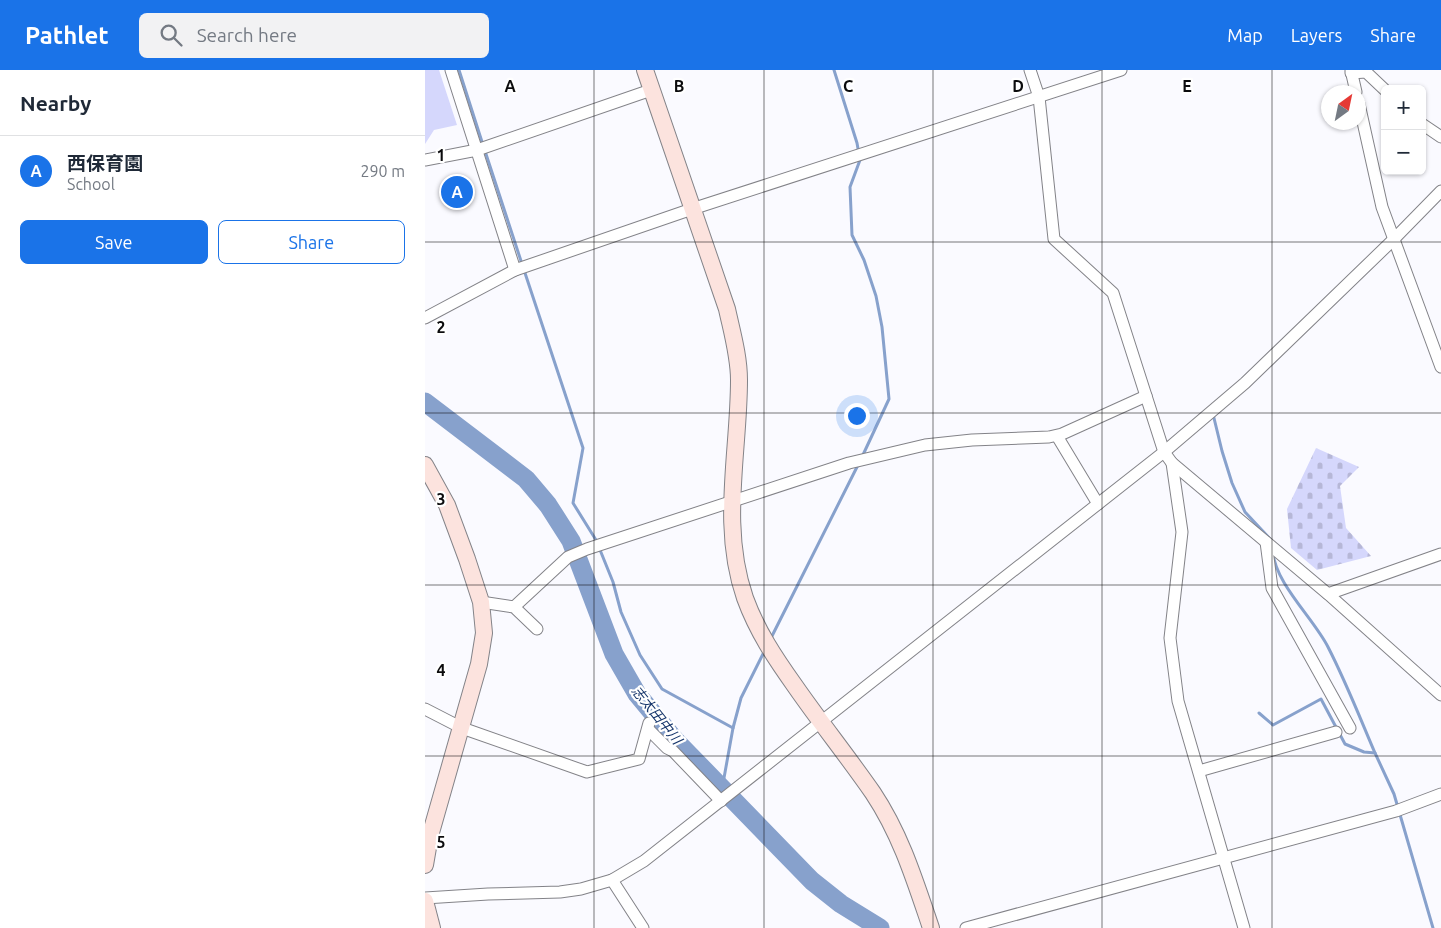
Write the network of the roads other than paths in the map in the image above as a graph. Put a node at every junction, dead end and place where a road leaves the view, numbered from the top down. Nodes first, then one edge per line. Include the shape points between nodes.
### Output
1 (451, 70) edge
2 (645, 70) edge
3 (1030, 70) edge
4 (1121, 70) edge
5 (1351, 71) edge
6 (1354, 85) edge
7 (1381, 86) edge
8 (651, 90) junction
9 (1039, 97) junction
10 (1426, 127) edge
11 (1365, 130) edge
12 (1441, 138) edge
13 (477, 150) junction
14 (425, 160) edge
15 (1440, 192) edge
16 (692, 209) junction
17 (1393, 240) junction
18 (515, 270) junction
19 (425, 318) edge
20 (1441, 367) edge
21 (1146, 396) junction
22 (1057, 436) junction
23 (1164, 452) junction
24 (1172, 463) junction
25 (426, 471) edge
26 (731, 503) junction
27 (1098, 504) junction
28 (1271, 546) junction
29 (1441, 554) edge
30 (1328, 594) junction
31 (481, 602) junction
32 (514, 607) junction
33 (537, 629) dead end
34 (1441, 696) edge
35 (425, 710) edge
36 (820, 723) junction
37 (462, 728) junction
38 (1350, 728) dead end
39 (1336, 732) dead end
40 (1199, 771) junction
41 (1441, 794) edge
42 (722, 800) junction
43 (1225, 859) junction
44 (425, 865) edge
45 (611, 880) junction
46 (425, 900) edge
47 (432, 928) edge
48 (643, 928) edge
49 (931, 928) edge
50 (966, 928) edge
51 (1244, 928) edge

1 - 13 street
2 - 8 street
3 - 9 street
4 - 9 street
5 - 6 street
5 - 7 street via 1366,72
8 - 13 street
8 - 16 street
9 - 16 street
9 - 21 street via 1053,239 1113,293
10 - 12 street
11 - 17 street
13 - 14 street
13 - 18 street
15 - 17 street
16 - 18 street
16 - 26 street via 727,309 735,346 739,378
17 - 20 street
17 - 23 street via 1245,383
18 - 19 street
21 - 22 street
21 - 23 street
22 - 26 street via 925,445 849,463
22 - 27 street
23 - 24 street
23 - 27 street
24 - 28 street
24 - 40 street via 1182,532 1170,638 1178,701
25 - 31 street via 447,505
26 - 32 street via 568,557
26 - 36 street via 735,559 754,622
27 - 36 street
28 - 30 street
28 - 38 street via 1272,588
29 - 30 street
30 - 34 street
31 - 32 street
31 - 37 street via 484,633
32 - 33 street
35 - 37 street
36 - 42 street
36 - 49 street via 873,794 895,831
37 - 42 street via 587,772 639,759 649,726 667,748
37 - 44 street via 430,836
39 - 40 street
40 - 43 street
41 - 43 street via 1399,810
42 - 45 street via 644,861
43 - 50 street
43 - 51 street
45 - 46 street via 560,892
45 - 48 street
46 - 47 street

